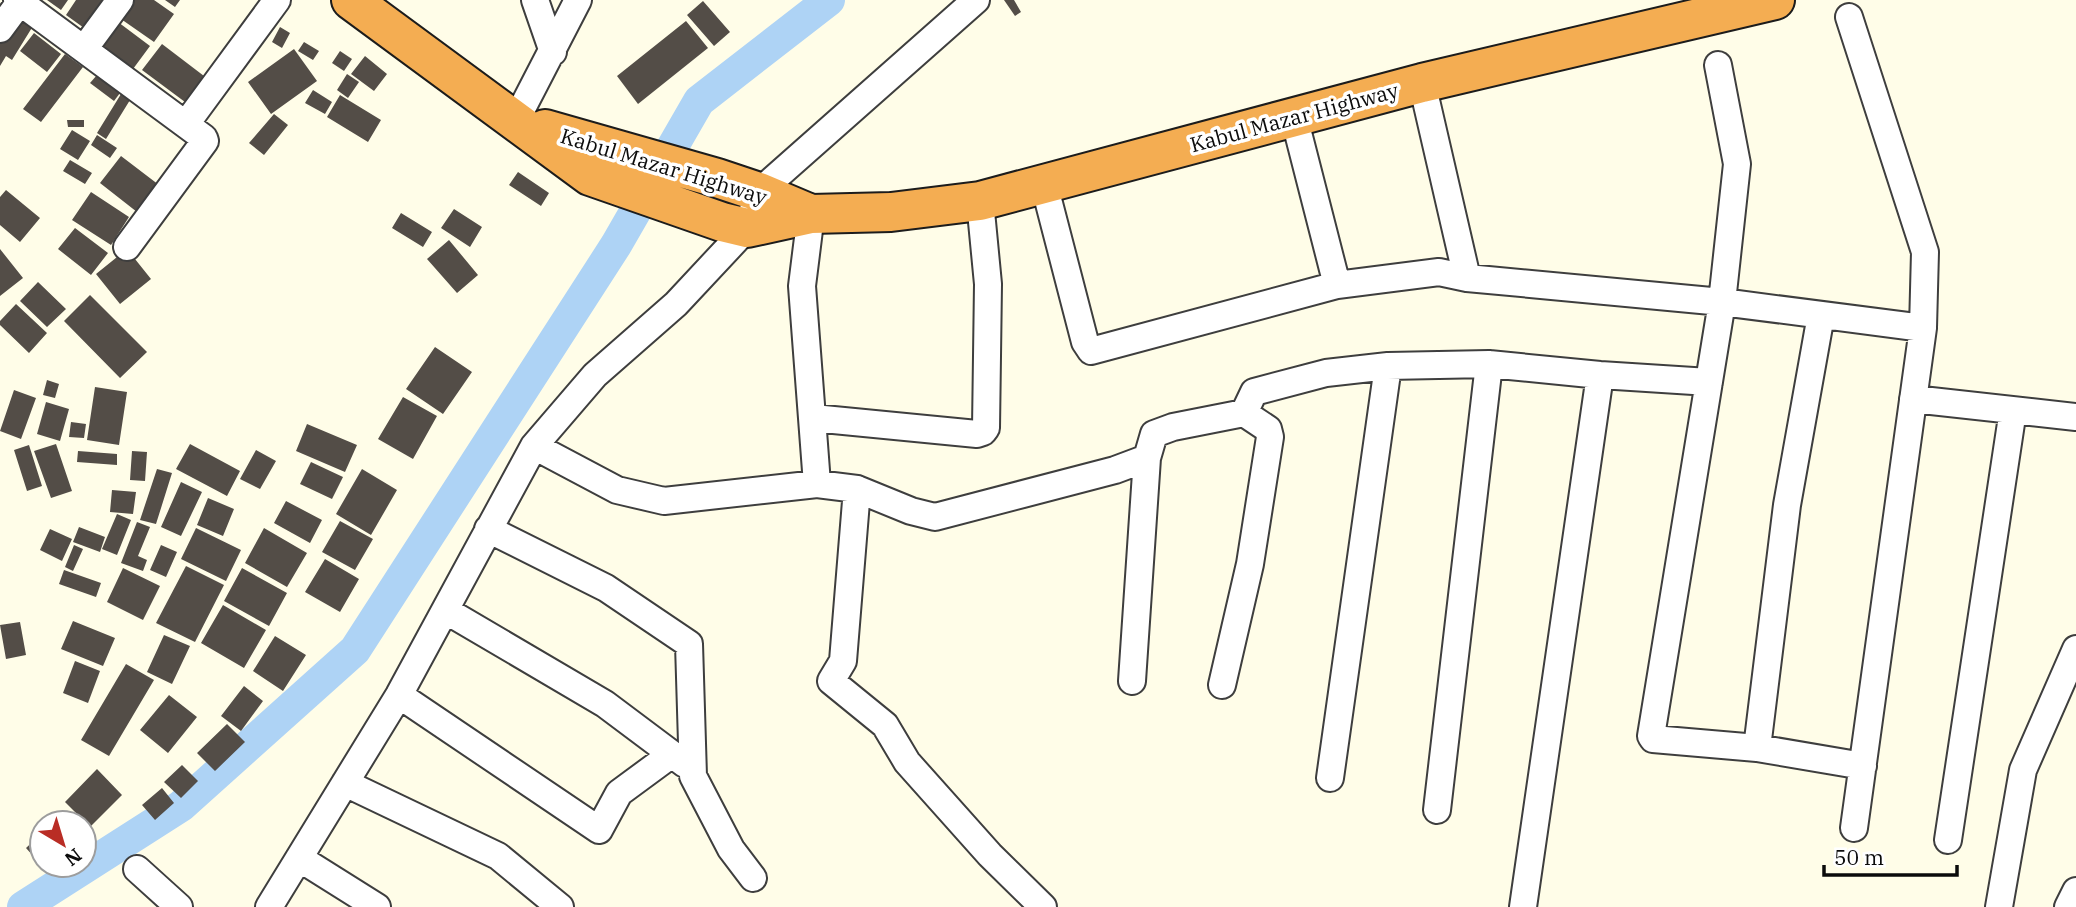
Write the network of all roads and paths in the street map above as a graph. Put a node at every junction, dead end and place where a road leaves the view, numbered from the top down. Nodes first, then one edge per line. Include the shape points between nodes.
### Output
1 (120, 0) edge
2 (277, 0) edge
3 (351, 0) edge
4 (535, 0) edge
5 (578, 0) edge
6 (976, 0) edge
7 (1775, 0) edge
8 (18, 1) edge
9 (1683, 10) edge
10 (1849, 17) dead end
11 (0, 29) edge
12 (84, 50) junction
13 (552, 52) junction
14 (1718, 65) dead end
15 (1422, 83) junction
16 (1294, 117) junction
17 (516, 120) junction
18 (186, 124) junction
19 (596, 162) junction
20 (1044, 184) junction
21 (759, 192) junction
22 (980, 201) junction
23 (811, 214) junction
24 (734, 225) junction
25 (127, 247) dead end
26 (1467, 278) junction
27 (1337, 285) junction
28 (1722, 302) junction
29 (1821, 315) junction
30 (1923, 328) junction
31 (1489, 364) junction
32 (1388, 366) junction
33 (1600, 375) junction
34 (1709, 382) junction
35 (1913, 399) junction
36 (2013, 410) junction
37 (1244, 412) junction
38 (2076, 417) edge
39 (813, 418) junction
40 (534, 446) junction
41 (1147, 457) junction
42 (817, 484) junction
43 (857, 489) junction
44 (488, 528) junction
45 (445, 610) junction
46 (2076, 649) edge
47 (1132, 681) dead end
48 (1222, 685) dead end
49 (399, 695) junction
50 (1757, 748) junction
51 (682, 761) junction
52 (1863, 766) junction
53 (1330, 778) dead end
54 (345, 783) junction
55 (1437, 810) dead end
56 (1854, 828) dead end
57 (1948, 840) dead end
58 (299, 858) junction
59 (137, 870) dead end
60 (753, 878) dead end
61 (2076, 891) edge
62 (170, 904) edge
63 (269, 907) edge
64 (377, 907) edge
65 (560, 907) edge
66 (1043, 907) edge
67 (1523, 907) edge
68 (1999, 907) edge
69 (2068, 907) edge

1 - 12 street
2 - 18 street
3 - 17 highway, Kabul Mazar Highway
4 - 13 street
5 - 13 street
6 - 21 street
7 - 9 highway, Kabul Mazar Highway
8 - 11 street
8 - 12 street
9 - 15 highway, Kabul Mazar Highway
10 - 30 street via 1925,252
12 - 18 street
13 - 17 street
14 - 28 street via 1737,164
15 - 16 highway, Kabul Mazar Highway
15 - 26 street
16 - 20 highway, Kabul Mazar Highway
16 - 27 street
17 - 19 highway, Kabul Mazar Highway
18 - 25 street via 205,141
19 - 21 highway, Kabul Mazar Highway via 717,178
19 - 24 highway, Kabul Mazar Highway
20 - 22 highway, Kabul Mazar Highway
20 - 27 street via 1091,351
21 - 23 highway, Kabul Mazar Highway
21 - 24 street
22 - 23 highway, Kabul Mazar Highway via 891,212
22 - 39 street via 988,284 983,432
23 - 24 highway, Kabul Mazar Highway
23 - 39 street via 802,286
24 - 40 street via 676,304 595,375
26 - 27 street via 1439,272
26 - 28 street
28 - 29 street
28 - 34 street
29 - 30 street
29 - 50 street via 1787,505
30 - 35 street
31 - 32 street
31 - 33 street
31 - 55 street
32 - 37 street via 1326,373 1254,392
32 - 53 street
33 - 34 street
33 - 67 street
34 - 50 street via 1650,733 1653,739
35 - 36 street
35 - 52 street
36 - 38 street
36 - 57 street
37 - 41 street via 1154,434
37 - 48 street via 1268,429 1270,437 1250,564
39 - 42 street
40 - 42 street via 617,490 664,501
40 - 44 street
41 - 43 street via 1115,470 935,517
41 - 47 street
42 - 43 street
43 - 66 street via 843,661 831,681 885,725 907,762
44 - 45 street
44 - 51 street via 606,588 689,644
45 - 49 street
45 - 51 street via 605,704
46 - 68 street via 2023,770
49 - 51 street via 599,830 619,793
49 - 54 street
50 - 52 street
51 - 60 street via 731,849
52 - 56 street
54 - 58 street
54 - 65 street via 498,856
58 - 63 street
58 - 64 street
59 - 62 street
61 - 69 street

